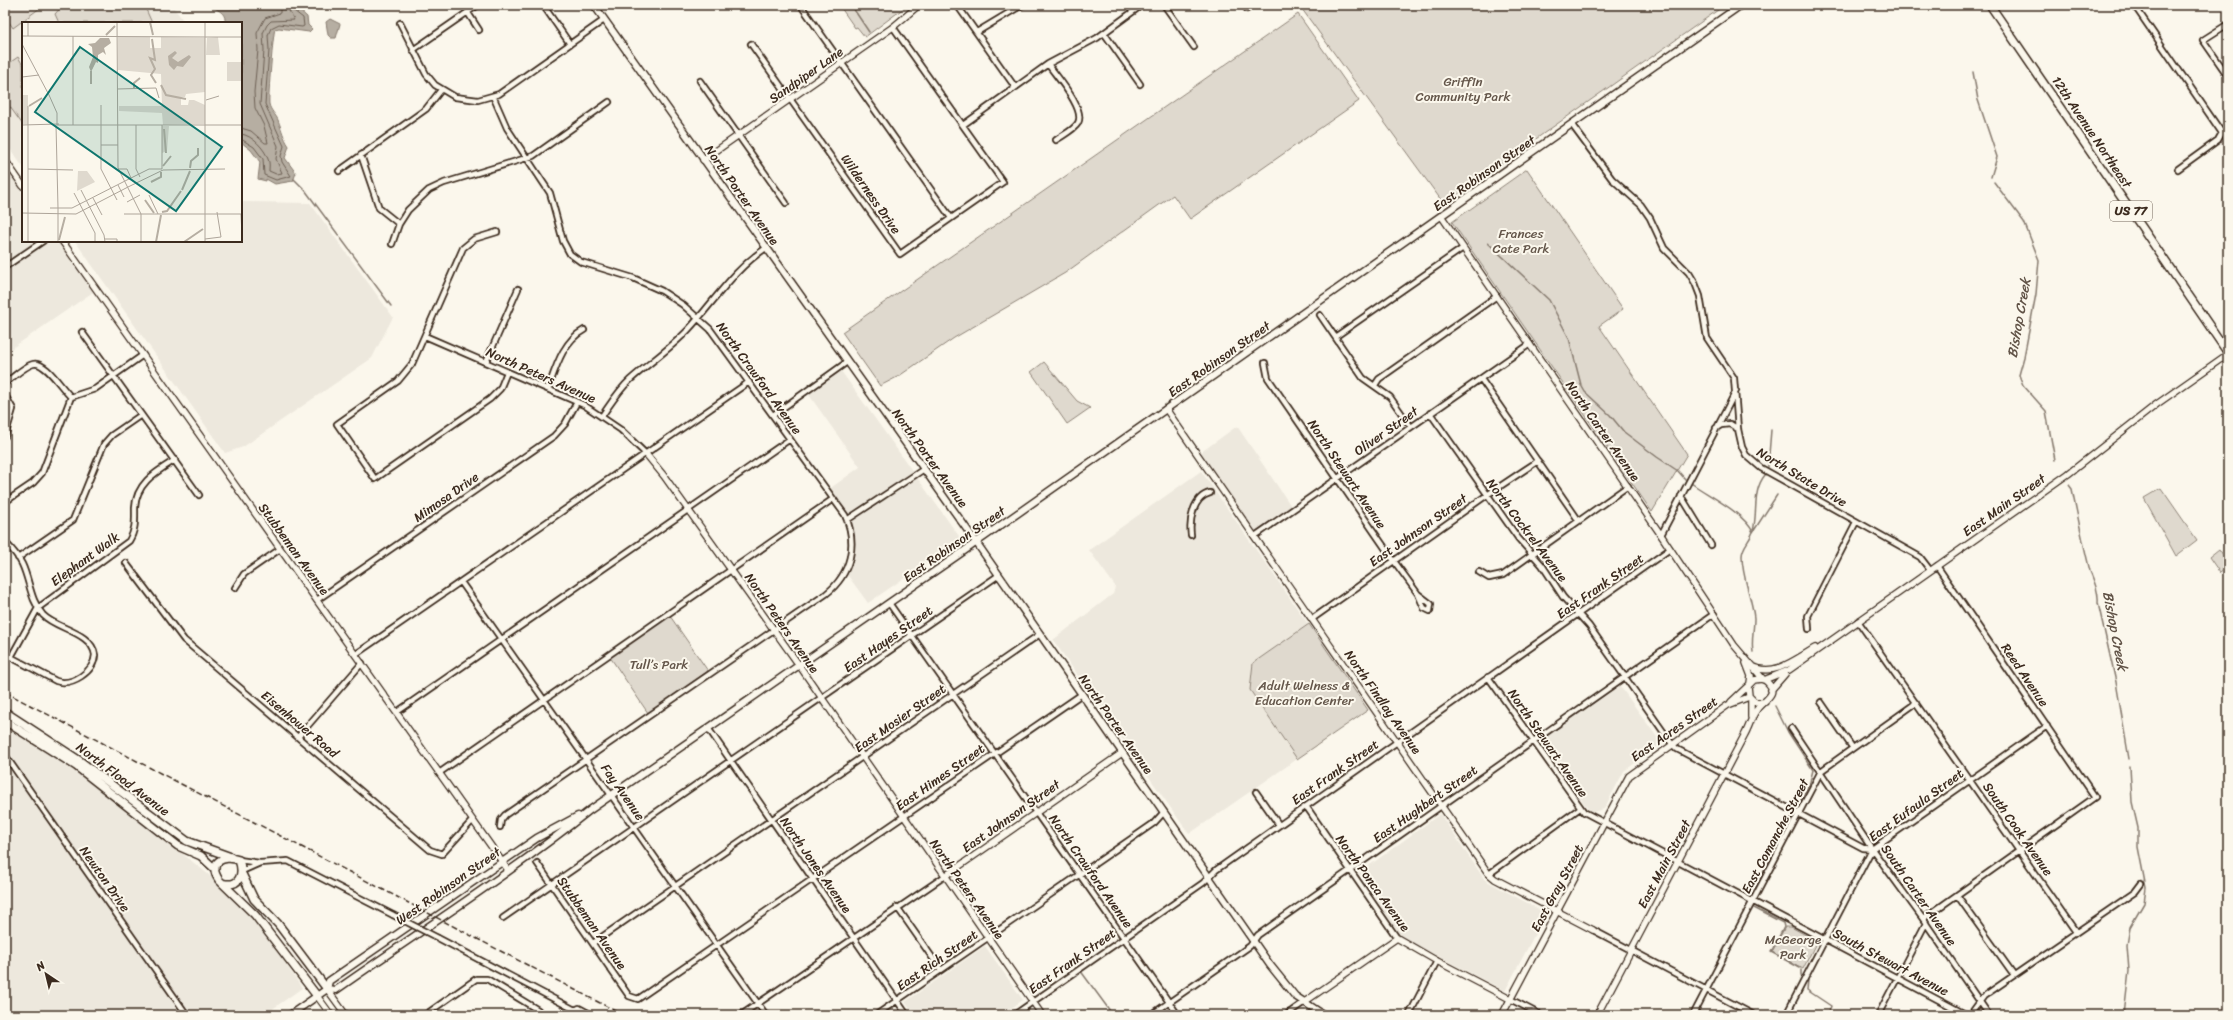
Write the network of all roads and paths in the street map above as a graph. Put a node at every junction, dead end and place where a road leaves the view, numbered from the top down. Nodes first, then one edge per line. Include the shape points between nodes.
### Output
1 (478, 5) edge
2 (543, 5) edge
3 (594, 5) edge
4 (919, 5) edge
5 (957, 5) edge
6 (1022, 5) edge
7 (1142, 5) edge
8 (1164, 5) edge
9 (1741, 5) edge
10 (1990, 5) edge
11 (2134, 5) edge
12 (802, 8) dead end
13 (468, 13) junction
14 (604, 20) junction
15 (400, 23) dead end
16 (2228, 24) edge
17 (893, 27) junction
18 (479, 30) dead end
19 (976, 32) junction
20 (1104, 33) junction
21 (570, 44) junction
22 (751, 44) dead end
23 (1194, 47) dead end
24 (413, 50) junction
25 (842, 63) junction
26 (1048, 64) junction
27 (2228, 76) edge
28 (700, 81) dead end
29 (1140, 84) dead end
30 (1016, 87) junction
31 (441, 90) junction
32 (493, 96) junction
33 (790, 99) junction
34 (609, 102) dead end
35 (1572, 124) junction
36 (963, 125) junction
37 (739, 136) junction
38 (1056, 140) dead end
39 (362, 155) junction
40 (528, 158) junction
41 (5, 160) edge
42 (703, 160) junction
43 (2178, 169) dead end
44 (339, 171) dead end
45 (22, 185) edge
46 (786, 203) dead end
47 (1442, 217) junction
48 (951, 218) junction
49 (399, 224) junction
50 (497, 232) dead end
51 (42, 242) edge
52 (63, 242) edge
53 (392, 244) dead end
54 (766, 248) junction
55 (1463, 248) junction
56 (5, 267) edge
57 (518, 289) dead end
58 (1497, 296) junction
59 (1320, 315) dead end
60 (698, 318) junction
61 (584, 330) dead end
62 (82, 332) dead end
63 (425, 336) junction
64 (1335, 337) junction
65 (1530, 344) junction
66 (2228, 353) edge
67 (143, 355) junction
68 (486, 362) junction
69 (847, 362) junction
70 (1265, 363) dead end
71 (508, 372) junction
72 (113, 376) junction
73 (1481, 379) junction
74 (749, 382) junction
75 (5, 383) edge
76 (1375, 385) junction
77 (548, 389) junction
78 (1737, 390) junction
79 (5, 395) edge
80 (71, 397) junction
81 (578, 402) junction
82 (1166, 409) junction
83 (1430, 413) junction
84 (773, 414) junction
85 (141, 415) junction
86 (602, 416) junction
87 (1411, 427) junction
88 (1738, 429) junction
89 (1715, 430) junction
90 (5, 436) edge
91 (790, 439) junction
92 (646, 454) junction
93 (175, 460) junction
94 (1538, 461) junction
95 (924, 469) junction
96 (1337, 478) junction
97 (1628, 486) junction
98 (1210, 493) dead end
99 (199, 495) dead end
100 (1486, 495) junction
101 (1681, 496) junction
102 (833, 499) junction
103 (5, 502) edge
104 (689, 510) junction
105 (847, 520) junction
106 (1579, 521) junction
107 (1856, 522) junction
108 (1191, 535) dead end
109 (1661, 535) junction
110 (1255, 536) junction
111 (5, 542) edge
112 (976, 542) junction
113 (1711, 546) dead end
114 (280, 549) junction
115 (1670, 549) junction
116 (1531, 554) junction
117 (18, 558) junction
118 (1394, 561) junction
119 (126, 563) dead end
120 (1937, 566) junction
121 (731, 570) junction
122 (1930, 570) junction
123 (1479, 572) dead end
124 (999, 575) junction
125 (461, 582) junction
126 (235, 588) dead end
127 (1418, 594) dead end
128 (317, 600) junction
129 (889, 603) junction
130 (38, 608) junction
131 (1714, 614) junction
132 (1578, 615) junction
133 (1312, 619) junction
134 (1858, 621) junction
135 (1809, 629) dead end
136 (774, 630) junction
137 (1040, 634) junction
138 (1838, 635) junction
139 (912, 636) junction
140 (502, 640) junction
141 (5, 654) edge
142 (356, 654) junction
143 (11, 657) junction
144 (1745, 659) junction
145 (362, 663) junction
146 (1750, 664) junction
147 (799, 666) junction
148 (1789, 670) junction
149 (1488, 677) junction
150 (1624, 678) junction
151 (1764, 680) junction
152 (1749, 684) junction
153 (1772, 690) junction
154 (953, 694) junction
155 (1082, 694) junction
156 (821, 698) junction
157 (545, 699) junction
158 (1750, 699) junction
159 (1765, 702) junction
160 (1821, 702) dead end
161 (1728, 704) junction
162 (1916, 704) junction
163 (5, 712) edge
164 (397, 712) junction
165 (5, 721) edge
166 (1750, 723) junction
167 (2047, 726) junction
168 (708, 728) junction
169 (1791, 728) dead end
170 (298, 737) junction
171 (1397, 741) junction
172 (1533, 742) junction
173 (1672, 744) junction
174 (1852, 747) junction
175 (994, 753) junction
176 (1122, 753) junction
177 (5, 755) edge
178 (863, 758) junction
179 (587, 759) junction
180 (730, 760) junction
181 (1821, 771) junction
182 (1633, 772) joint
183 (439, 773) junction
184 (1724, 774) junction
185 (1970, 780) junction
186 (1256, 792) dead end
187 (612, 795) junction
188 (1306, 806) junction
189 (1442, 806) junction
190 (1580, 808) junction
191 (590, 810) junction
192 (1164, 812) junction
193 (1036, 813) junction
194 (1798, 813) junction
195 (903, 816) junction
196 (771, 820) junction
197 (472, 821) junction
198 (1603, 823) junction
199 (1279, 825) junction
200 (500, 827) dead end
201 (634, 827) junction
202 (1872, 849) junction
203 (2020, 851) junction
204 (231, 857) junction
205 (239, 860) junction
206 (502, 862) junction
207 (1677, 862) junction
208 (260, 863) junction
209 (537, 863) dead end
210 (215, 869) junction
211 (508, 870) junction
212 (1350, 871) junction
213 (242, 872) junction
214 (1079, 874) junction
215 (1489, 874) junction
216 (945, 876) junction
217 (1210, 877) junction
218 (812, 879) junction
219 (222, 883) junction
220 (552, 884) junction
221 (2141, 884) dead end
222 (675, 886) junction
223 (1957, 895) junction
224 (1753, 902) junction
225 (897, 907) junction
226 (1557, 911) junction
227 (504, 918) dead end
228 (1925, 921) junction
229 (1593, 930) joint
230 (2076, 932) junction
231 (853, 938) junction
232 (988, 938) junction
233 (1125, 938) junction
234 (1397, 938) junction
235 (1824, 940) junction
236 (1254, 941) junction
237 (593, 943) junction
238 (717, 944) junction
239 (1632, 950) junction
240 (1437, 961) junction
241 (941, 970) junction
242 (2014, 975) junction
243 (1898, 978) junction
244 (327, 989) junction
245 (1706, 990) junction
246 (316, 996) junction
247 (629, 996) joint
248 (1510, 999) junction
249 (1979, 1000) junction
250 (897, 1001) junction
251 (1033, 1002) junction
252 (1169, 1002) junction
253 (758, 1003) junction
254 (1303, 1003) junction
255 (575, 1010) junction
256 (187, 1015) edge
257 (290, 1015) edge
258 (331, 1015) edge
259 (346, 1015) edge
260 (425, 1015) edge
261 (531, 1015) edge
262 (578, 1015) edge
263 (592, 1015) edge
264 (741, 1015) edge
265 (766, 1015) edge
266 (876, 1015) edge
267 (907, 1015) edge
268 (1014, 1015) edge
269 (1042, 1015) edge
270 (1150, 1015) edge
271 (1178, 1015) edge
272 (1286, 1015) edge
273 (1324, 1015) edge
274 (1409, 1015) edge
275 (1502, 1015) edge
276 (1540, 1015) edge
277 (1597, 1015) edge
278 (1693, 1015) edge
279 (1754, 1015) edge
280 (1786, 1015) edge
281 (1878, 1015) edge
282 (1969, 1015) edge
283 (1989, 1015) edge

1 - 13 street
2 - 21 street
3 - 14 main road, North Porter Avenue
4 - 17 street, Sandpiper Lane
5 - 19 street
6 - 19 street
7 - 20 street
8 - 23 street
9 - 35 main road, East Robinson Street
10 - 66 main road, 12th Avenue Northeast / US 77
11 - 43 street via 2222,133 2218,140
12 - 25 street
13 - 18 street
13 - 24 street
14 - 21 street
14 - 42 main road, North Porter Avenue
15 - 24 street
16 - 27 street via 2203,40
17 - 25 street, Sandpiper Lane
17 - 36 street
19 - 30 street
20 - 26 street
20 - 29 street
21 - 32 street via 504,91
22 - 33 street, Wilderness Drive
24 - 31 street via 426,74
25 - 33 street, Sandpiper Lane
25 - 48 street
26 - 30 street
26 - 38 street via 1080,114 1076,125
28 - 37 street
30 - 36 street
31 - 32 street via 464,99 478,100
31 - 39 street via 426,108
32 - 40 street, North Crawford Avenue via 507,128
33 - 37 street, Sandpiper Lane
33 - 48 street, Wilderness Drive via 900,254
34 - 40 street
35 - 47 main road, East Robinson Street
35 - 78 street, North State Drive via 1612,179 1641,206 1650,218 1664,248 1692,278 1700,296 1707,338 1730,369
36 - 48 street, Wilderness Drive via 1003,182
37 - 42 street, Sandpiper Lane
37 - 46 street
39 - 44 street
39 - 49 street via 379,208
40 - 49 street via 435,187 418,199
40 - 60 street, North Crawford Avenue via 550,193 565,247 573,257 653,286 671,296
41 - 45 street
42 - 54 main road, North Porter Avenue
47 - 55 street, North Carter Avenue
47 - 82 main road, East Robinson Street
49 - 53 street
50 - 63 street via 474,239 463,248
51 - 56 street
52 - 67 street, Stubbeman Avenue
54 - 60 street via 739,269
54 - 69 main road, North Porter Avenue
55 - 58 street, North Carter Avenue
55 - 64 street
57 - 68 street
58 - 65 street, North Carter Avenue
58 - 76 street
59 - 64 street
60 - 74 street, North Crawford Avenue via 716,335
60 - 86 street via 670,348 623,387
61 - 77 street via 568,342
62 - 72 street
63 - 68 street, North Peters Avenue
63 - 71 street via 412,364 402,378 337,424 376,480 490,399 500,389
64 - 76 street via 1363,378
65 - 73 street, Oliver Street
65 - 97 street, North Carter Avenue
66 - 120 street, East Main Street via 2156,404 2068,474
67 - 72 street
67 - 114 street, Stubbeman Avenue
68 - 71 street, North Peters Avenue
69 - 84 street
69 - 95 main road, North Porter Avenue
70 - 96 street, North Stewart Avenue via 1268,378
71 - 77 street, North Peters Avenue
72 - 80 street via 90,392
72 - 85 street
73 - 83 street, Oliver Street
73 - 94 street
74 - 84 street, North Crawford Avenue
74 - 92 street
75 - 80 street via 31,365 40,363
76 - 87 street via 1390,397
77 - 81 street, North Peters Avenue
78 - 88 street, North State Drive
78 - 89 street
79 - 90 street via 13,409
80 - 103 street via 42,473 33,483
81 - 86 street, North Peters Avenue
81 - 128 street, Mimosa Drive via 565,424 554,436
82 - 110 street, North Findlay Avenue
82 - 112 main road, East Robinson Street
83 - 87 street, Oliver Street
83 - 100 street, North Cockrel Avenue
84 - 91 street, North Crawford Avenue
85 - 93 street
85 - 117 street via 112,435 104,444 73,520
86 - 92 street, North Peters Avenue
87 - 96 street, Oliver Street
88 - 89 street via 1730,424 1721,424
88 - 107 street, North State Drive via 1744,452 1752,461
89 - 101 street
91 - 102 street, North Crawford Avenue
91 - 104 street
92 - 104 street, North Peters Avenue
92 - 125 street
93 - 99 street
93 - 130 street, Elephant Walk via 148,479 139,489 135,528 129,541
94 - 100 street, East Johnson Street
94 - 106 street
95 - 105 street
95 - 112 main road, North Porter Avenue
96 - 110 street, Oliver Street
96 - 118 street, North Stewart Avenue
97 - 106 street
97 - 109 street, North Carter Avenue
98 - 108 street via 1199,499 1193,508
100 - 116 street, North Cockrel Avenue
100 - 118 street, East Johnson Street
101 - 109 street
101 - 113 street
102 - 105 street, North Crawford Avenue
102 - 121 street
104 - 121 street, North Peters Avenue
104 - 140 street
105 - 136 street via 852,547 847,568 841,579 826,594
106 - 116 street
107 - 122 street, North State Drive via 1920,557
107 - 135 street via 1808,616
109 - 115 street, North Carter Avenue
110 - 133 street, North Findlay Avenue
111 - 117 street
112 - 124 main road, North Porter Avenue
112 - 129 main road, East Robinson Street
114 - 126 street via 244,574
114 - 128 street, Stubbeman Avenue
115 - 131 street, North Carter Avenue
115 - 132 street, East Frank Street
116 - 123 street via 1500,576 1489,578
116 - 132 street, North Cockrel Avenue
117 - 130 street
118 - 127 street, North Stewart Avenue
118 - 133 street, East Johnson Street
119 - 170 street, Eisenhower Road via 179,636
120 - 122 street, East Main Street
120 - 167 street, Reed Avenue
121 - 136 street, North Peters Avenue
121 - 157 street
122 - 134 street, East Main Street
124 - 137 main road, North Porter Avenue
124 - 139 street, East Hayes Street
125 - 140 street, Fay Avenue
125 - 142 street
128 - 142 street, Stubbeman Avenue
129 - 139 street, North Crawford Avenue
129 - 147 main road, East Robinson Street
130 - 143 street, Elephant Walk
130 - 143 street via 47,619 91,644 95,655 91,666 75,680 63,682
131 - 144 street, North Carter Avenue
131 - 150 street, East Hughbert Street
132 - 149 street, East Frank Street
132 - 150 street, North Cockrel Avenue
133 - 171 street, North Findlay Avenue
134 - 138 street, East Main Street
134 - 162 street, South Cook Avenue
136 - 147 street, North Peters Avenue
136 - 179 street
137 - 154 street, East Mosier Street
137 - 155 main road, North Porter Avenue
138 - 146 street via 1778,668 1762,670
138 - 148 street, East Main Street
139 - 154 street, North Crawford Avenue
139 - 156 street, East Hayes Street
140 - 157 street, Fay Avenue
140 - 164 street
141 - 143 street
142 - 145 street, Stubbeman Avenue
144 - 146 street, North Carter Avenue
144 - 152 street, North Carter Avenue via 1751,676
145 - 164 street, Stubbeman Avenue
145 - 170 street
146 - 151 street, North Carter Avenue
147 - 156 street, North Peters Avenue
147 - 168 main road, East Robinson Street
148 - 151 street, East Main Street
148 - 153 street, East Main Street
149 - 171 street, East Frank Street
149 - 172 street, North Stewart Avenue
150 - 172 street, East Hughbert Street
150 - 173 street, North Cockrel Avenue
151 - 152 street via 1754,680
151 - 153 street
152 - 158 street
152 - 161 street, East Acres Street
153 - 159 street
154 - 175 street, North Crawford Avenue
154 - 178 street, East Mosier Street
155 - 175 street, East Himes Street
155 - 176 main road, North Porter Avenue
156 - 178 street, North Peters Avenue
156 - 180 street, East Hayes Street
157 - 179 street, Fay Avenue
157 - 183 street
158 - 159 street
158 - 161 street, East Acres Street
158 - 166 street, East Main Street
159 - 166 street, East Main Street via 1756,711
160 - 174 street
161 - 173 street, East Acres Street
162 - 174 street, East Comanche Street
162 - 185 street, South Cook Avenue
163 - 204 main road, North Flood Avenue via 86,766 187,841
164 - 183 street, Stubbeman Avenue
165 - 210 main road, North Flood Avenue via 76,766 178,846 200,856
166 - 184 street, East Main Street
167 - 185 street, East Eufaula Street
167 - 203 street, Reed Avenue via 2095,797
168 - 180 street, North Jones Avenue
168 - 187 main road, West Robinson Street
169 - 181 street, South Carter Avenue
170 - 197 street, Eisenhower Road via 433,852 442,854
171 - 188 street, East Frank Street
171 - 189 street, North Findlay Avenue
172 - 189 street, East Hughbert Street
172 - 190 street, North Stewart Avenue
173 - 182 street, East Acres Street
173 - 184 street, North Cockrel Avenue
174 - 181 street, East Comanche Street
175 - 193 street, North Crawford Avenue
175 - 195 street, East Himes Street
176 - 192 main road, North Porter Avenue
176 - 193 street, East Johnson Street
177 - 256 street, Newton Drive
178 - 195 street, North Peters Avenue
178 - 196 street, East Mosier Street
179 - 187 street, Fay Avenue
179 - 200 street via 505,815
180 - 196 street, North Jones Avenue
180 - 201 street, East Hayes Street
181 - 194 street, East Comanche Street
181 - 202 street, South Carter Avenue
182 - 198 street, East Gray Street
183 - 197 street, Stubbeman Avenue
184 - 194 street, North Cockrel Avenue
184 - 207 street, East Main Street
185 - 202 street, East Eufaula Street
185 - 203 street, South Cook Avenue
186 - 199 street
187 - 191 main road, West Robinson Street
187 - 201 street, Fay Avenue
188 - 199 street, East Frank Street
188 - 212 street, North Ponca Avenue
189 - 212 street, East Hughbert Street
189 - 215 street, North Findlay Avenue
190 - 198 street, North Stewart Avenue
190 - 215 street
191 - 206 main road, West Robinson Street via 546,833
191 - 211 main road, West Robinson Street
192 - 214 street, East Rich Street via 1154,823
192 - 217 main road, North Porter Avenue
193 - 214 street, North Crawford Avenue
193 - 216 street, East Johnson Street
194 - 202 street, North Cockrel Avenue via 1863,848
194 - 224 street, East Comanche Street
195 - 216 street, North Peters Avenue
195 - 218 street, East Himes Street
196 - 218 street, North Jones Avenue
196 - 222 street, East Mosier Street
197 - 206 street, Stubbeman Avenue
198 - 207 street, North Stewart Avenue
198 - 226 street, East Gray Street
199 - 217 street, East Frank Street
201 - 220 street, East Hayes Street
201 - 222 street, Fay Avenue
202 - 228 street, South Carter Avenue
202 - 235 street, East Eufaula Street
203 - 223 street
203 - 230 street, South Cook Avenue
204 - 205 main road
204 - 210 main road via 221,860
205 - 208 street
205 - 213 main road
206 - 211 street, Stubbeman Avenue
206 - 244 main road, West Robinson Street via 328,981
207 - 224 street, South Stewart Avenue
207 - 239 street, East Main Street
208 - 213 street
208 - 255 street, bridge via 278,860 294,863
209 - 220 street, Stubbeman Avenue
210 - 219 main road via 216,876
211 - 244 main road, West Robinson Street via 336,990
212 - 234 street, North Ponca Avenue
212 - 236 street, East Hughbert Street via 1258,935
213 - 219 main road via 236,882
213 - 244 main road via 254,899 278,924
214 - 232 street, East Rich Street
214 - 233 street, North Crawford Avenue
215 - 226 street, North Findlay Avenue via 1495,880
216 - 225 street, East Johnson Street
216 - 232 street, North Peters Avenue
217 - 233 street, East Frank Street
217 - 236 main road, North Porter Avenue
218 - 231 street, North Jones Avenue
218 - 238 street, East Himes Street
219 - 246 main road via 255,915
220 - 227 street, East Hayes Street
220 - 237 street, Stubbeman Avenue
221 - 230 street via 2135,892
222 - 237 street, East Mosier Street
222 - 238 street, Fay Avenue
223 - 228 street
223 - 242 street
224 - 235 street, South Stewart Avenue
224 - 245 street, East Comanche Street
225 - 231 street, East Johnson Street
225 - 241 street
226 - 229 street, North Findlay Avenue
226 - 248 street, East Gray Street
228 - 243 street
228 - 249 street, South Carter Avenue
229 - 239 street, North Findlay Avenue
230 - 242 street
231 - 250 street, North Jones Avenue
231 - 253 street, East Johnson Street
232 - 241 street, East Rich Street
232 - 251 street, North Peters Avenue
233 - 251 street, East Frank Street
233 - 252 street, North Crawford Avenue
234 - 240 street, North Ponca Avenue
234 - 254 street
235 - 243 street, South Stewart Avenue
235 - 280 street, East Eufaula Street
236 - 252 street, East Hughbert Street
236 - 254 main road, North Porter Avenue via 1282,980
237 - 247 street, Stubbeman Avenue
238 - 247 street, East Himes Street via 638,999
238 - 253 street, Fay Avenue
239 - 245 street, North Findlay Avenue
239 - 277 street, East Main Street
240 - 248 street, North Ponca Avenue
240 - 274 street
241 - 250 street, East Rich Street
242 - 249 street
243 - 281 street
243 - 282 street, South Stewart Avenue
244 - 246 main road, West Robinson Street
244 - 259 street
245 - 278 street, East Comanche Street
245 - 279 street, North Findlay Avenue
246 - 257 main road, West Robinson Street
246 - 258 street
248 - 275 street, East Gray Street
248 - 276 street, North Ponca Avenue
249 - 282 street
249 - 283 street, South Carter Avenue
250 - 266 street, East Rich Street
250 - 267 street, North Jones Avenue
251 - 268 street, East Frank Street
251 - 269 street, North Peters Avenue
252 - 270 street, East Hughbert Street
252 - 271 street, North Crawford Avenue
253 - 264 street, East Johnson Street
253 - 265 street, Fay Avenue
254 - 272 street
254 - 273 main road, North Porter Avenue
255 - 262 street
255 - 263 street via 579,1008
260 - 261 street via 476,979 487,979 538,1010

